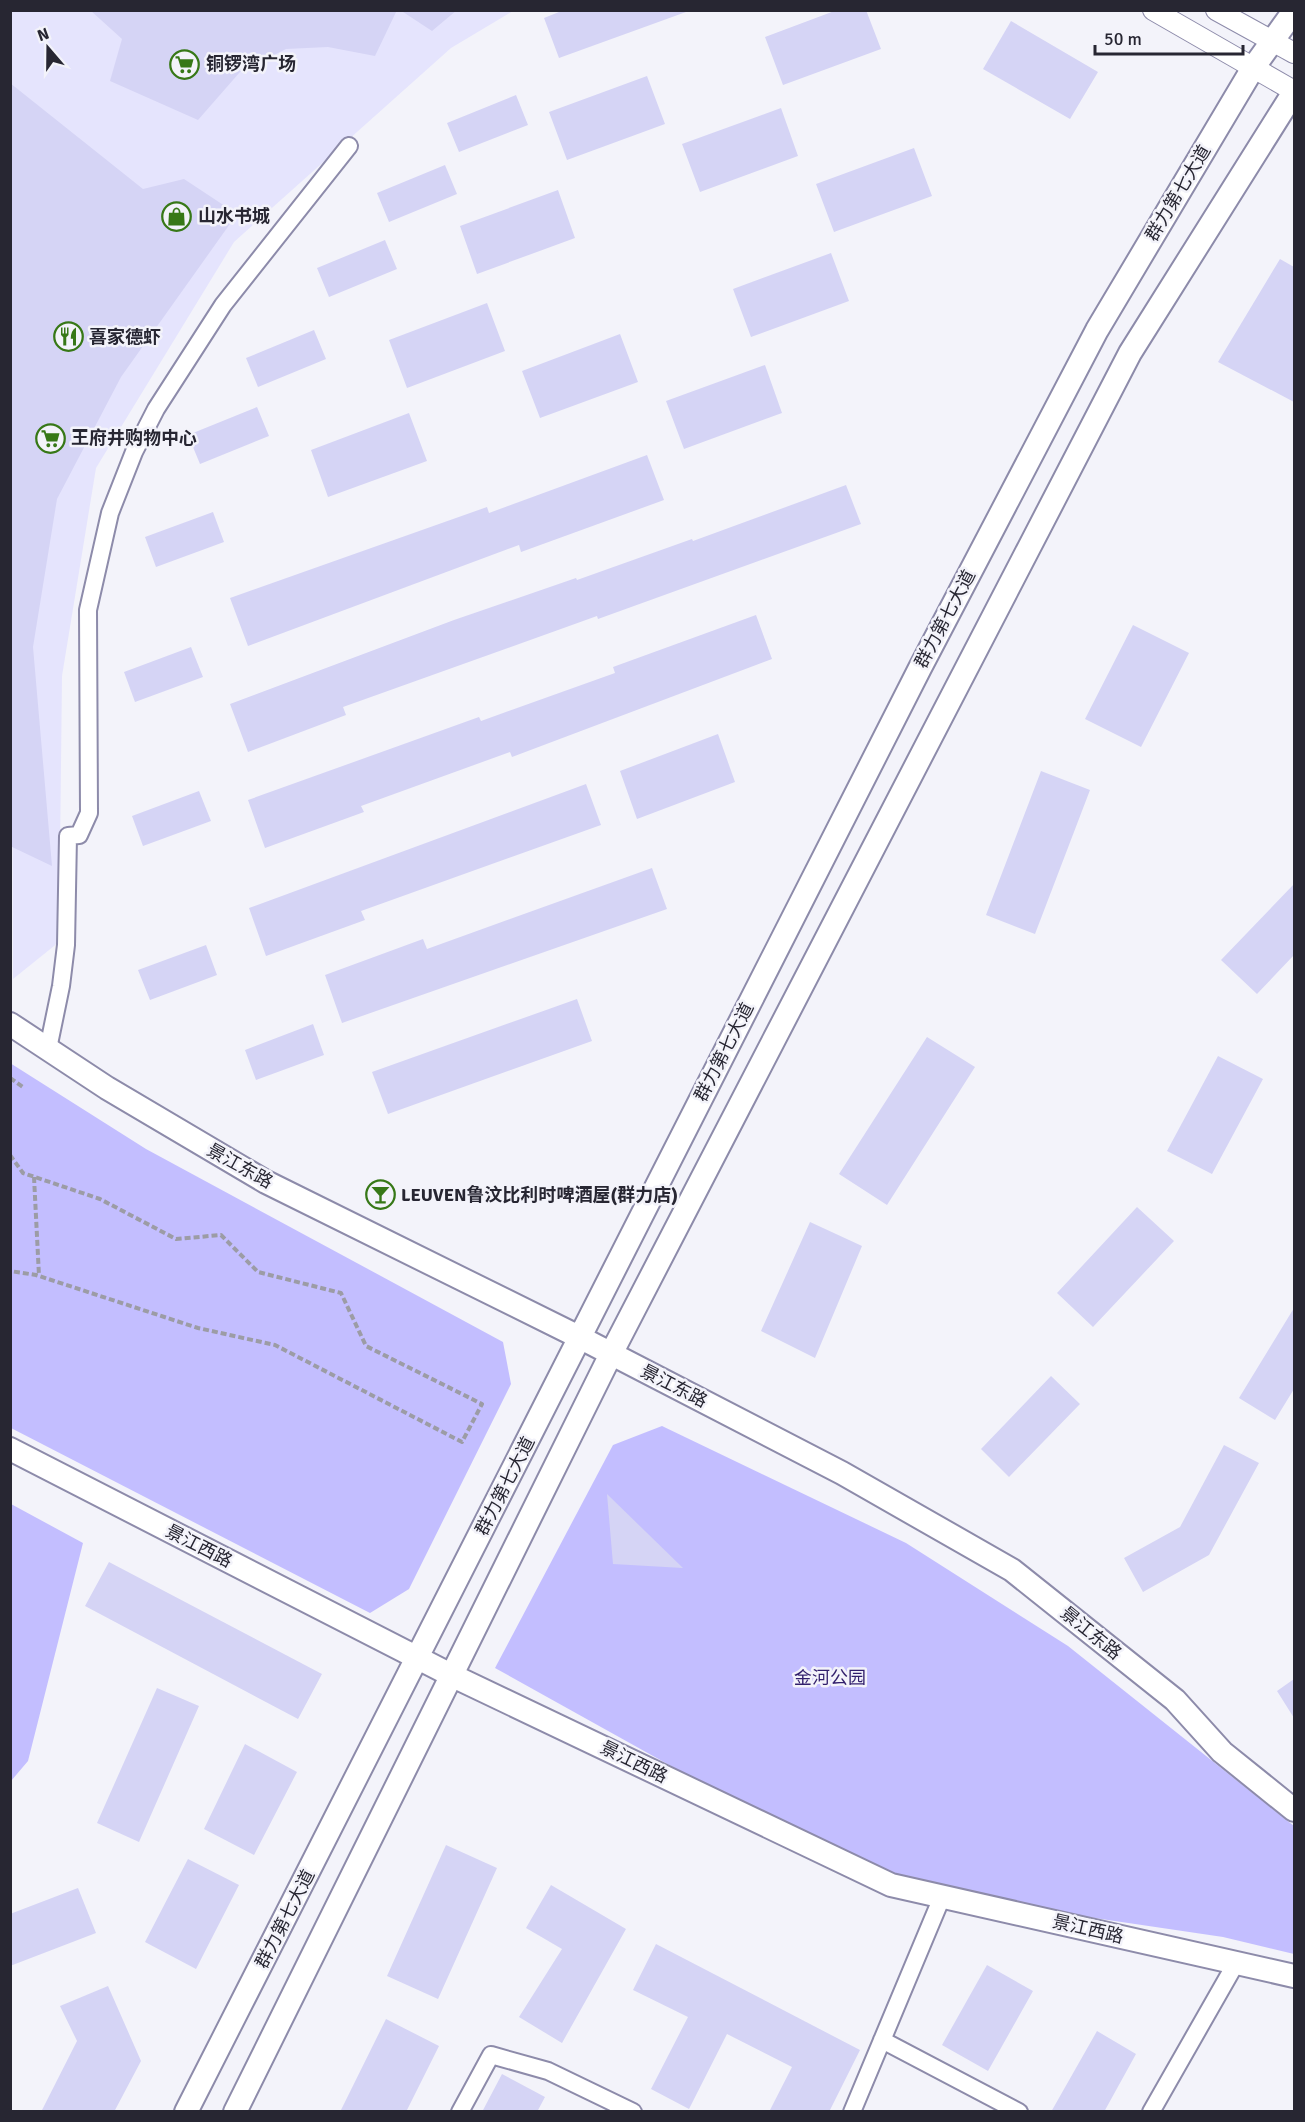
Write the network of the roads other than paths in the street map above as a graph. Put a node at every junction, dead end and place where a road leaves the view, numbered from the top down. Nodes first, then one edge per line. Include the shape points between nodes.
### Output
1 (1153, 10) edge
2 (1216, 10) edge
3 (1294, 11) edge
4 (1271, 42) junction
5 (1294, 53) edge
6 (1253, 68) junction
7 (1294, 92) edge
8 (350, 146) dead end
9 (10, 1024) edge
10 (48, 1049) junction
11 (579, 1337) junction
12 (611, 1354) junction
13 (10, 1449) edge
14 (418, 1657) junction
15 (453, 1676) junction
16 (1294, 1810) edge
17 (942, 1897) junction
18 (1236, 1963) junction
19 (1294, 1976) edge
20 (882, 2040) junction
21 (186, 2112) edge
22 (235, 2112) edge
23 (460, 2112) edge
24 (633, 2112) edge
25 (852, 2112) edge
26 (1019, 2112) edge
27 (1151, 2112) edge

1 - 6 street
2 - 4 street
3 - 4 main road, 群力第七大道
4 - 5 street
4 - 6 main road, 群力第七大道
6 - 7 street
6 - 11 main road, 群力第七大道 via 1098,330 920,668
7 - 12 main road, 群力第七大道 via 1130,352
8 - 10 street via 222,305 147,426 110,513 88,610 89,813 79,835 68,836 66,945 62,986
9 - 10 main road, 景江东路
10 - 11 main road, 景江东路 via 266,1182
11 - 12 main road, 景江东路
11 - 14 main road, 群力第七大道
12 - 15 main road, 群力第七大道
12 - 16 main road, 景江东路 via 842,1473 1012,1570 1175,1700 1222,1752
13 - 14 main road, 景江西路
14 - 15 main road, 景江西路
14 - 21 main road, 群力第七大道
15 - 17 main road, 景江西路 via 891,1885
15 - 22 main road, 群力第七大道
17 - 18 main road, 景江西路
17 - 20 street
18 - 19 main road, 景江西路
18 - 27 street
20 - 25 street
20 - 26 street
23 - 24 street via 490,2055 548,2071

